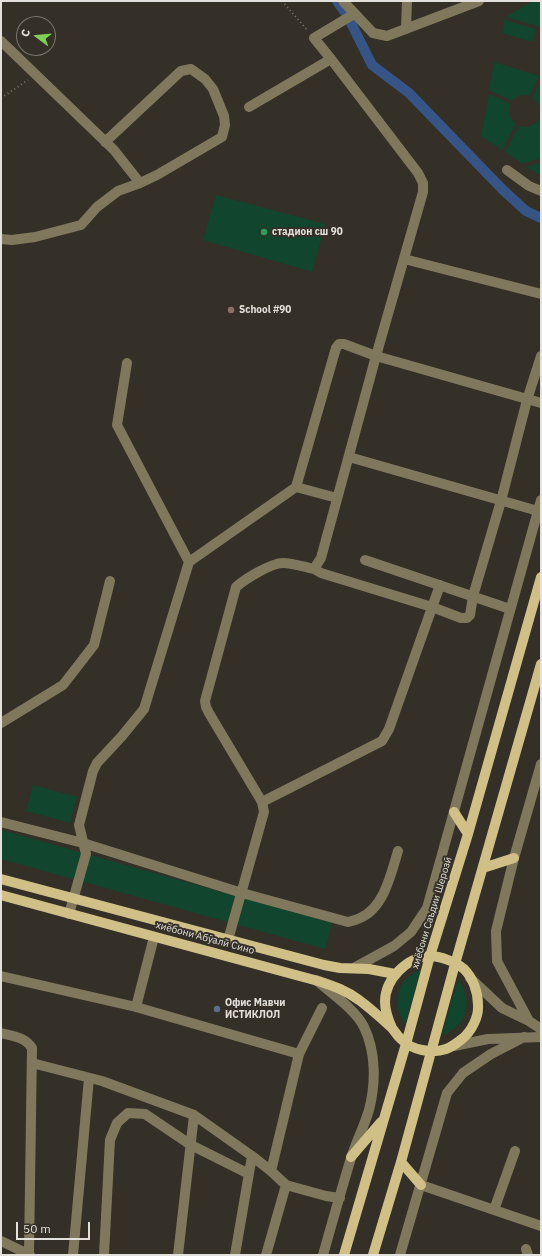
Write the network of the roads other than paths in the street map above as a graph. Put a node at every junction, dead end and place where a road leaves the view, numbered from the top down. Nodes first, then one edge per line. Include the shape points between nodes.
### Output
1 (343, 1) edge
2 (407, 1) edge
3 (473, 2) edge
4 (354, 14) junction
5 (406, 29) junction
6 (1, 41) edge
7 (331, 59) junction
8 (250, 107) dead end
9 (105, 142) junction
10 (507, 170) dead end
11 (140, 183) junction
12 (541, 191) edge
13 (1, 239) edge
14 (404, 259) junction
15 (541, 294) edge
16 (376, 356) junction
17 (541, 356) edge
18 (127, 363) dead end
19 (527, 400) junction
20 (541, 403) edge
21 (348, 457) junction
22 (296, 487) junction
23 (337, 498) junction
24 (541, 500) edge
25 (501, 501) junction
26 (538, 511) junction
27 (365, 560) dead end
28 (189, 562) junction
29 (314, 569) junction
30 (541, 577) edge
31 (110, 581) dead end
32 (440, 585) junction
33 (473, 596) junction
34 (432, 607) junction
35 (510, 609) junction
36 (541, 664) edge
37 (1, 723) edge
38 (541, 764) edge
39 (262, 802) junction
40 (454, 812) junction
41 (1, 822) edge
42 (468, 834) junction
43 (83, 843) junction
44 (398, 852) dead end
45 (514, 858) junction
46 (483, 868) junction
47 (1, 879) edge
48 (242, 893) junction
49 (1, 895) edge
50 (73, 898) junction
51 (69, 914) junction
52 (154, 937) junction
53 (228, 940) junction
54 (430, 956) junction
55 (455, 964) junction
56 (354, 968) junction
57 (395, 974) junction
58 (1, 976) edge
59 (470, 977) junction
60 (316, 980) junction
61 (136, 1007) junction
62 (322, 1008) dead end
63 (529, 1021) junction
64 (392, 1028) junction
65 (541, 1029) edge
66 (1, 1033) edge
67 (524, 1037) junction
68 (541, 1037) edge
69 (406, 1044) junction
70 (454, 1046) junction
71 (432, 1051) junction
72 (299, 1054) junction
73 (32, 1064) junction
74 (89, 1078) junction
75 (194, 1114) junction
76 (384, 1119) junction
77 (191, 1145) junction
78 (515, 1151) dead end
79 (252, 1156) junction
80 (351, 1157) junction
81 (401, 1162) junction
82 (271, 1171) junction
83 (249, 1174) junction
84 (421, 1185) junction
85 (286, 1186) junction
86 (340, 1198) junction
87 (494, 1210) junction
88 (541, 1226) edge
89 (1, 1241) edge
90 (29, 1255) edge
91 (73, 1255) edge
92 (104, 1255) edge
93 (178, 1255) edge
94 (235, 1255) edge
95 (266, 1255) edge
96 (323, 1255) edge
97 (344, 1255) edge
98 (373, 1255) edge
99 (400, 1255) edge

1 - 4 street
2 - 5 street
3 - 5 street
4 - 5 street via 373,33 387,36
4 - 7 street via 314,38
6 - 9 street
7 - 8 street
7 - 14 street via 423,182 423,192
9 - 11 street
9 - 11 street via 181,71 191,70 214,89 226,125 222,137
10 - 12 street via 529,186
11 - 13 street via 118,191 97,207 81,226 35,237
14 - 15 street
14 - 16 street
16 - 19 street
16 - 21 street
16 - 22 street via 344,344 339,344 336,348
17 - 19 street
18 - 28 street via 117,425
19 - 20 street
19 - 25 street
21 - 23 street
21 - 25 street
22 - 23 street
22 - 28 street
23 - 29 street via 321,558
24 - 26 street
25 - 26 street
25 - 33 street
26 - 35 street
27 - 32 street
28 - 43 street via 144,708 93,771 79,825
29 - 34 street
29 - 39 street via 277,564 236,587 205,701 209,713
30 - 42 main road, хиёбони Саъдии Шерозӣ
31 - 37 street via 94,645 63,685
32 - 33 street
32 - 34 street
33 - 34 street via 470,615 467,618
33 - 35 street
34 - 39 street via 389,729 382,741
35 - 40 street
36 - 46 main road
38 - 45 street
39 - 48 street via 262,822
40 - 42 main road
40 - 56 street via 427,908 411,932 394,946
41 - 43 street
42 - 54 main road, хиёбони Саъдии Шерозӣ
43 - 48 street
43 - 50 street via 86,854
44 - 48 street via 388,885 375,906 361,918 348,922
45 - 46 main road
45 - 63 street via 496,931 498,961
46 - 55 main road
47 - 50 main road, хиёбони Абӯалӣ Сино
48 - 53 street
49 - 51 main road, хиёбони Абӯалӣ Сино
50 - 51 street
50 - 53 main road, хиёбони Абӯалӣ Сино
51 - 52 main road, хиёбони Абӯалӣ Сино
52 - 60 main road, хиёбони Абӯалӣ Сино
52 - 61 street
53 - 56 main road, хиёбони Абӯалӣ Сино via 324,965
54 - 55 main road
54 - 57 main road via 406,965
54 - 69 main road, хиёбони Саъдии Шерозӣ
55 - 59 main road via 464,969
55 - 71 main road
56 - 57 main road, хиёбони Абӯалӣ Сино
57 - 64 main road, хиёбони Абӯалӣ Сино via 388,987 385,1001 386,1015
58 - 61 street
59 - 63 street via 502,1008
59 - 70 main road via 477,991 478,1007 475,1022 466,1036
60 - 64 main road, хиёбони Абӯалӣ Сино via 345,990
60 - 80 street via 351,1010 364,1026 373,1055 373,1084 369,1109
61 - 72 street
62 - 72 street
63 - 65 street
64 - 69 main road, хиёбони Абӯалӣ Сино
66 - 73 street via 23,1039 28,1043 32,1048
67 - 68 street
67 - 70 street via 488,1039
67 - 84 street via 491,1054 463,1073 447,1093
69 - 71 main road
69 - 76 main road, хиёбони Саъдии Шерозӣ
70 - 71 main road
71 - 81 main road
72 - 82 street
73 - 74 street
73 - 90 street
74 - 75 street
74 - 91 street
75 - 77 street
75 - 79 street
76 - 80 main road
76 - 97 main road, хиёбони Саъдии Шерозӣ
77 - 83 street
77 - 92 street via 145,1114 128,1113 117,1123 110,1140
77 - 93 street
78 - 87 street
79 - 82 street
79 - 83 street
80 - 86 street
81 - 84 main road
81 - 98 main road
82 - 85 street
83 - 94 street
84 - 87 street
84 - 99 street
85 - 86 street
85 - 95 street
86 - 96 street
87 - 88 street
89 - 90 street

